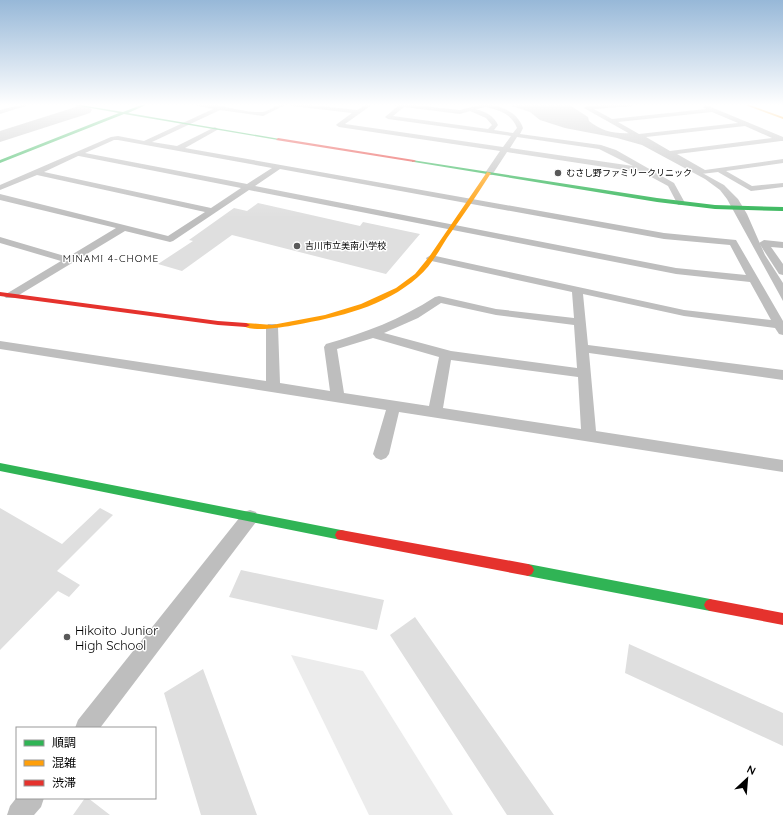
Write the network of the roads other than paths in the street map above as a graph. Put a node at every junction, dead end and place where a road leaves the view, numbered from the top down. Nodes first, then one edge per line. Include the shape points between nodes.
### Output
1 (40, 142) edge
2 (48, 142) edge
3 (104, 142) edge
4 (138, 142) edge
5 (190, 142) edge
6 (296, 142) edge
7 (453, 142) edge
8 (511, 142) edge
9 (566, 142) edge
10 (650, 142) edge
11 (758, 142) edge
12 (144, 143) joint
13 (177, 149) junction
14 (506, 150) junction
15 (669, 153) junction
16 (79, 154) junction
17 (0, 157) edge
18 (783, 161) edge
19 (0, 162) edge
20 (278, 167) junction
21 (719, 170) junction
22 (648, 171) junction
23 (35, 172) junction
24 (489, 173) junction
25 (783, 185) edge
26 (248, 187) junction
27 (0, 188) edge
28 (0, 197) edge
29 (469, 201) junction
30 (681, 203) junction
31 (783, 210) edge
32 (212, 211) junction
33 (452, 227) junction
34 (123, 228) junction
35 (0, 240) edge
36 (783, 245) edge
37 (431, 258) junction
38 (69, 260) junction
39 (783, 272) edge
40 (754, 279) junction
41 (577, 290) junction
42 (5, 295) edge
43 (580, 322) junction
44 (272, 327) junction
45 (781, 328) edge
46 (374, 334) junction
47 (0, 345) edge
48 (582, 348) junction
49 (446, 354) junction
50 (584, 374) junction
51 (783, 375) edge
52 (272, 387) junction
53 (338, 398) junction
54 (394, 406) junction
55 (435, 413) junction
56 (589, 437) junction
57 (381, 454) dead end
58 (783, 466) edge
59 (0, 467) edge
60 (250, 517) junction
61 (783, 619) edge
62 (87, 727) edge
63 (31, 799) edge
64 (19, 815) edge

1 - 17 street
2 - 19 street
3 - 16 street
4 - 12 street
5 - 13 street
6 - 24 street
7 - 14 street
8 - 14 street
9 - 22 street via 601,147
10 - 15 street
11 - 15 street
12 - 13 street
13 - 20 street
14 - 22 street
14 - 24 street
15 - 21 street via 704,172
16 - 23 street
16 - 26 street
18 - 21 street
20 - 26 street
20 - 29 street
21 - 25 street via 751,189
22 - 30 street via 671,185
23 - 27 street
23 - 32 street
24 - 29 street
24 - 30 street
26 - 32 street
26 - 33 street
28 - 34 street
29 - 33 street
29 - 40 street via 664,236 734,242
30 - 31 street
32 - 34 street via 170,239
33 - 37 street
33 - 40 street via 676,271
34 - 38 street
35 - 38 street
36 - 39 street via 764,243
37 - 41 street
37 - 44 street via 417,274 398,289 364,306 326,317
38 - 42 street
40 - 45 street
41 - 43 street
41 - 45 street via 684,313
42 - 44 street via 218,323
43 - 46 street via 496,312 439,299 426,309
43 - 48 street
44 - 52 street
46 - 49 street
46 - 53 street via 330,347
47 - 52 street
48 - 50 street
48 - 51 street
49 - 50 street
49 - 55 street
50 - 56 street
52 - 53 street
53 - 54 street
54 - 55 street
54 - 57 street
55 - 56 street
56 - 58 street
59 - 60 street
60 - 61 street
60 - 62 street
63 - 64 street

